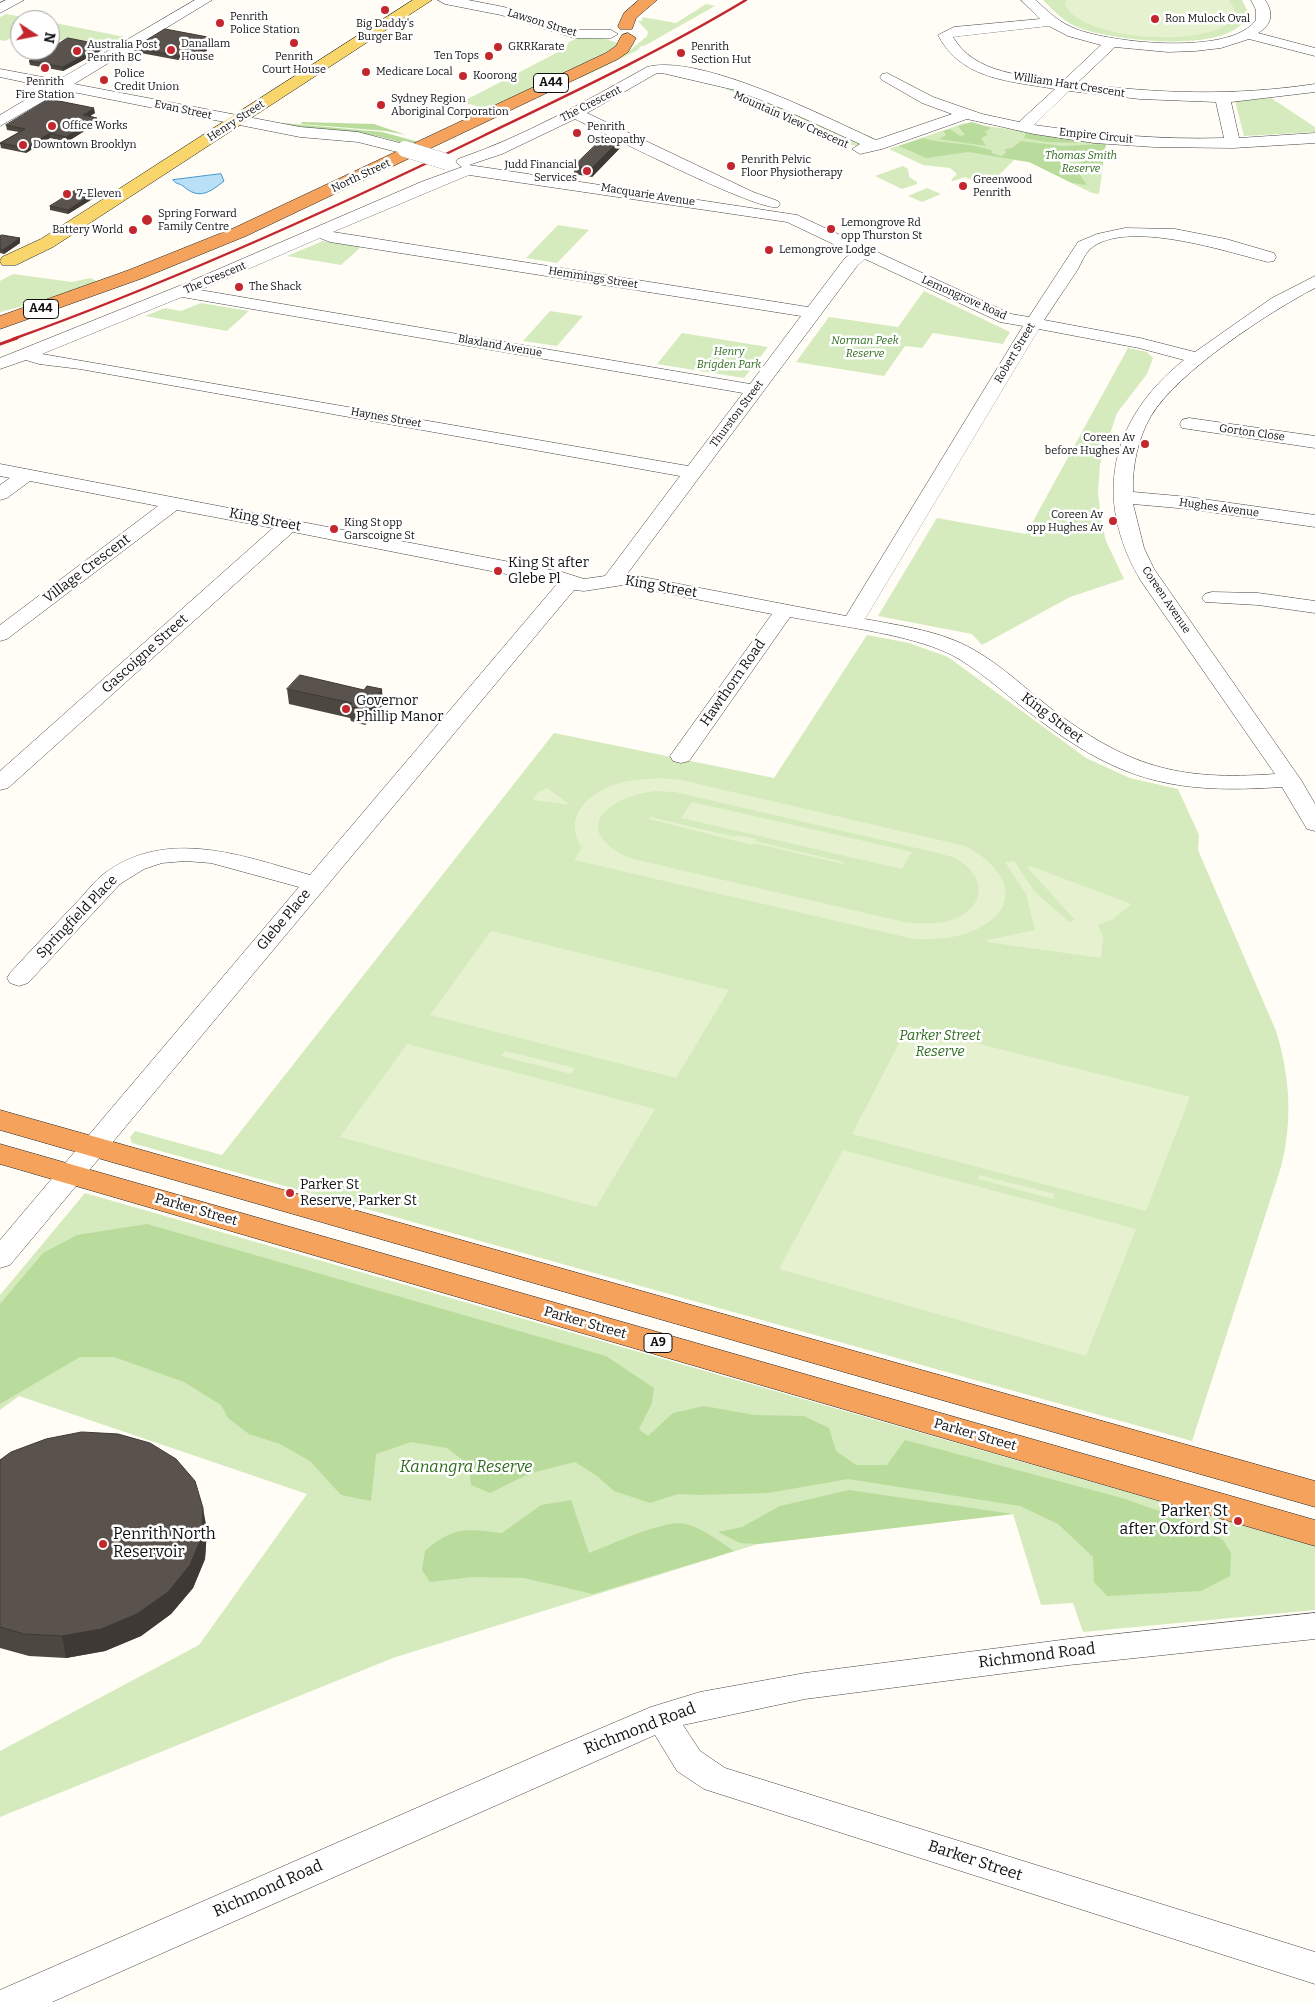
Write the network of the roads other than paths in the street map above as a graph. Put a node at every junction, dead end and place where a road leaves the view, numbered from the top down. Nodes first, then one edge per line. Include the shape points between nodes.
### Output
1 (17, 0) edge
2 (205, 0) edge
3 (424, 0) edge
4 (445, 0) edge
5 (649, 0) edge
6 (1028, 0) edge
7 (1258, 0) edge
8 (0, 9) edge
9 (1050, 22) junction
10 (621, 33) junction
11 (1249, 33) junction
12 (1111, 43) junction
13 (1315, 48) edge
14 (1315, 52) edge
15 (660, 68) joint
16 (0, 73) edge
17 (692, 74) junction
18 (887, 77) dead end
19 (737, 84) junction
20 (60, 85) junction
21 (1066, 86) junction
22 (1315, 88) edge
23 (721, 89) junction
24 (1222, 97) junction
25 (574, 113) junction
26 (966, 114) junction
27 (237, 120) junction
28 (0, 121) edge
29 (1023, 127) junction
30 (1315, 138) edge
31 (1233, 142) junction
32 (869, 148) junction
33 (884, 163) dead end
34 (461, 166) junction
35 (747, 195) junction
36 (734, 209) junction
37 (784, 216) junction
38 (323, 232) junction
39 (864, 252) junction
40 (1268, 257) dead end
41 (7, 266) edge
42 (1315, 274) edge
43 (1315, 280) edge
44 (186, 290) junction
45 (80, 294) junction
46 (813, 313) junction
47 (0, 316) edge
48 (0, 323) edge
49 (1033, 324) junction
50 (1158, 347) junction
51 (32, 351) junction
52 (1198, 358) junction
53 (0, 364) edge
54 (1168, 383) junction
55 (755, 390) junction
56 (1189, 424) dead end
57 (1315, 442) edge
58 (0, 470) edge
59 (693, 473) junction
60 (26, 475) junction
61 (0, 494) edge
62 (1122, 497) junction
63 (174, 503) junction
64 (1315, 521) edge
65 (289, 525) junction
66 (614, 579) junction
67 (569, 583) junction
68 (1212, 598) dead end
69 (1315, 607) edge
70 (785, 610) junction
71 (852, 623) junction
72 (0, 634) edge
73 (681, 756) dead end
74 (1290, 780) junction
75 (0, 783) edge
76 (1315, 824) edge
77 (314, 884) junction
78 (19, 978) dead end
79 (0, 1120) edge
80 (94, 1146) junction
81 (0, 1154) edge
82 (70, 1174) junction
83 (0, 1258) edge
84 (1315, 1479) edge
85 (1273, 1482) junction
86 (1315, 1494) edge
87 (1315, 1533) edge
88 (1315, 1626) edge
89 (663, 1717) junction
90 (1315, 1968) edge
91 (13, 2002) edge

1 - 8 street
2 - 20 street
3 - 27 main road, Henry Street
4 - 10 street, Lawson Street via 504,11 574,34
5 - 10 highway, A44 via 629,16
6 - 9 street
7 - 11 street via 1264,9 1264,17
9 - 12 street via 1072,33
9 - 21 street, William Hart Crescent via 954,31 945,35 974,66
10 - 45 highway, North Street / A44 via 622,49 612,56 240,232
11 - 12 street via 1219,42 1183,47
11 - 13 street
11 - 14 street
12 - 21 street
15 - 17 street, Mountain View Crescent
15 - 25 street, The Crescent
16 - 20 street, Evan Street
17 - 19 street, Mountain View Crescent
17 - 23 street, Mountain View Crescent
18 - 26 street, Empire Circuit via 913,93
19 - 23 street, Mountain View Crescent via 725,85
19 - 32 street, Mountain View Crescent
20 - 27 street, Evan Street
20 - 28 street
21 - 24 street, William Hart Crescent via 1141,95
21 - 29 street
22 - 24 street, William Hart Crescent
23 - 32 street, Mountain View Crescent via 852,148
24 - 31 street
25 - 34 street, The Crescent
25 - 35 street, Lemongrove Road
26 - 29 street, Empire Circuit
26 - 32 street
27 - 34 street, Evan Street, bridge via 300,132 367,139
27 - 41 main road, Henry Street
29 - 31 street, Empire Circuit via 1129,140
30 - 31 street, Empire Circuit
32 - 33 street, Mountain View Crescent via 864,154
34 - 36 street, Macquarie Avenue
34 - 38 street, The Crescent via 446,180 427,185
35 - 36 street
35 - 37 street, Lemongrove Road via 782,209
36 - 37 street, Macquarie Avenue
37 - 39 street, Lemongrove Road
38 - 44 street, The Crescent
38 - 46 street, Hemmings Street via 330,237
39 - 46 street, Thurston Street via 851,262
39 - 49 street, Lemongrove Road via 998,315
40 - 49 street, Robert Street via 1229,244 1169,234 1126,234 1102,238 1080,251
42 - 43 street
43 - 52 street, Coreen Avenue
44 - 51 street, The Crescent
44 - 55 street, Blaxland Avenue
45 - 47 highway, North Street / A44
45 - 48 highway, North Street / A44
46 - 55 street, Thurston Street
49 - 50 street, Lemongrove Road
49 - 71 street, Robert Street
50 - 52 street, Lemongrove Road
50 - 54 street via 1163,354 1161,367
51 - 53 street, The Crescent
51 - 59 street, Haynes Street via 39,359
52 - 54 street, Coreen Avenue
54 - 62 street, Coreen Avenue via 1147,409 1134,434 1125,458
55 - 59 street, Thurston Street
56 - 57 street, Gorton Close
58 - 60 street, King Street
59 - 66 street, Thurston Street
60 - 61 street
60 - 63 street, King Street
62 - 64 street, Hughes Avenue
62 - 74 street, Coreen Avenue via 1128,529 1144,568
63 - 65 street, King Street
63 - 72 street, Village Crescent
65 - 67 street, King Street via 562,578
65 - 75 street, Gascoigne Street
66 - 67 street, King Street via 584,585
66 - 70 street, King Street
67 - 77 street, Glebe Place
68 - 69 street via 1247,598
70 - 71 street, King Street
70 - 73 street, Hawthorn Road
71 - 74 street, King Street via 909,634 956,649 977,661 1096,751 1132,767 1164,777 1205,783
74 - 76 street, Coreen Avenue
77 - 78 street, Springfield Place via 198,854 171,853 151,857 126,868 112,879
77 - 80 street, Glebe Place
79 - 80 highway
80 - 82 street, Glebe Place
80 - 85 highway
81 - 82 highway, Parker Street / A9
82 - 83 street, Glebe Place
82 - 87 highway, Parker Street / A9
84 - 85 highway
85 - 86 highway
88 - 89 street, Richmond Road via 1068,1652 805,1686 712,1703
89 - 90 street, Barker Street via 687,1762 699,1772 716,1779
89 - 91 street, Richmond Road

